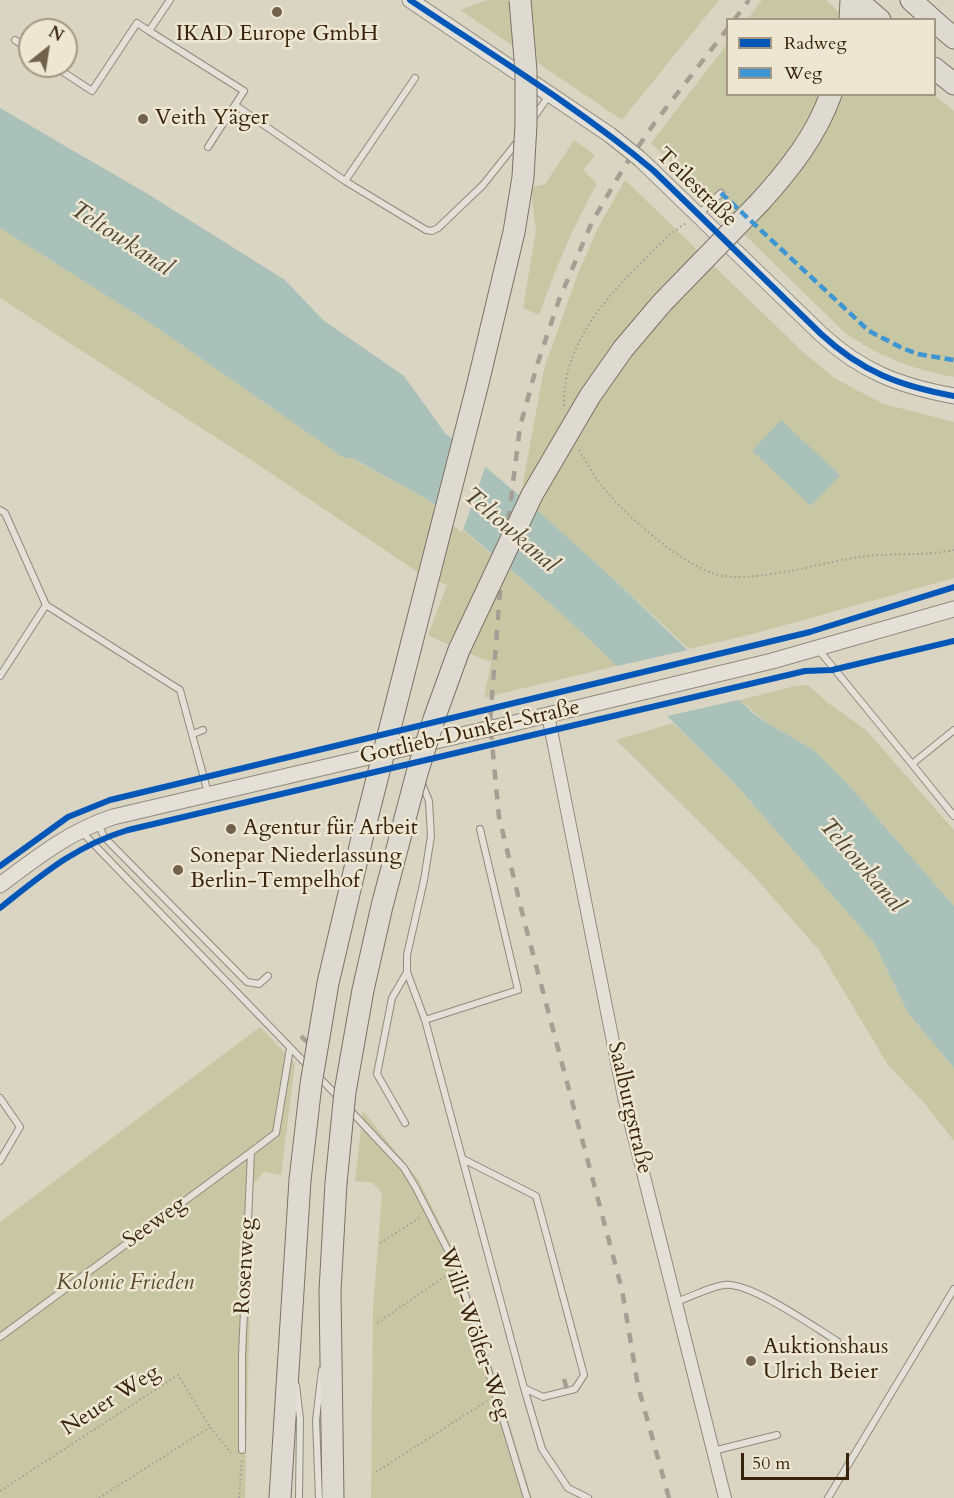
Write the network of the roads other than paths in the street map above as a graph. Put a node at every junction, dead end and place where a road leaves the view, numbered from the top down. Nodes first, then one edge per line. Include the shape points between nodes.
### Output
1 (170, 0) edge
2 (410, 0) edge
3 (520, 0) edge
4 (851, 0) edge
5 (857, 0) edge
6 (911, 0) edge
7 (850, 18) edge
8 (877, 18) edge
9 (932, 18) edge
10 (936, 22) edge
11 (149, 31) junction
12 (954, 38) edge
13 (15, 40) dead end
14 (18, 42) edge
15 (936, 70) edge
16 (72, 78) edge
17 (415, 78) dead end
18 (954, 84) edge
19 (550, 94) junction
20 (830, 96) edge
21 (235, 105) junction
22 (208, 147) dead end
23 (345, 181) junction
24 (721, 194) dead end
25 (698, 214) junction
26 (954, 396) edge
27 (0, 510) edge
28 (46, 605) junction
29 (954, 609) edge
30 (818, 649) junction
31 (0, 675) edge
32 (548, 715) junction
33 (954, 729) edge
34 (203, 730) dead end
35 (193, 734) junction
36 (430, 743) junction
37 (912, 764) junction
38 (208, 794) junction
39 (954, 816) edge
40 (98, 822) junction
41 (480, 829) dead end
42 (80, 830) junction
43 (0, 885) edge
44 (407, 972) junction
45 (268, 976) dead end
46 (425, 1020) junction
47 (290, 1048) junction
48 (0, 1098) edge
49 (405, 1123) dead end
50 (251, 1152) junction
51 (463, 1159) junction
52 (0, 1161) edge
53 (954, 1289) edge
54 (330, 1291) junction
55 (675, 1303) junction
56 (290, 1325) junction
57 (0, 1337) edge
58 (837, 1341) dead end
59 (324, 1350) dead end
60 (322, 1362) dead end
61 (524, 1388) junction
62 (777, 1435) dead end
63 (242, 1450) road end
64 (712, 1451) junction
65 (280, 1498) edge
66 (299, 1498) edge
67 (319, 1498) edge
68 (333, 1498) edge
69 (527, 1498) edge
70 (588, 1498) edge
71 (725, 1498) edge
72 (828, 1498) edge

1 - 11 lane
2 - 19 street, Teilestraße
3 - 56 highway, bridge via 526,124 514,232 328,983 300,1180
4 - 7 highway
5 - 8 highway
6 - 9 highway
10 - 12 highway
11 - 16 lane via 137,23 92,91
11 - 21 lane via 244,91
13 - 14 lane
15 - 18 highway
17 - 23 lane
19 - 23 lane via 494,173 432,231
19 - 25 street, Teilestraße, bridge via 640,159
20 - 54 highway, bridge via 794,163 674,289 607,371 553,456 495,570 444,689 417,773 363,990 345,1092
21 - 22 lane
21 - 23 lane
24 - 25 lane
25 - 26 street, Teilestraße via 848,357 896,382
27 - 28 lane via 5,513
28 - 31 lane
28 - 35 lane via 180,690
29 - 30 street, Gottlieb-Dunkel-Straße
30 - 32 street, Gottlieb-Dunkel-Straße
30 - 37 lane
32 - 36 street, Gottlieb-Dunkel-Straße, bridge
32 - 55 street, Saalburgstraße via 624,1097
33 - 37 lane
34 - 35 lane
35 - 38 lane
36 - 38 street, Gottlieb-Dunkel-Straße
36 - 44 lane via 421,781 429,801 431,836
37 - 39 lane
38 - 40 street, Gottlieb-Dunkel-Straße
40 - 42 street, Gottlieb-Dunkel-Straße
40 - 45 lane via 104,837 247,982 259,984
41 - 46 lane via 518,990
42 - 43 street, Gottlieb-Dunkel-Straße
42 - 47 lane, Willi-Wölfer-Weg
44 - 46 lane
44 - 49 lane via 392,998 377,1074
46 - 51 lane
47 - 50 lane via 276,1133
47 - 69 lane, Willi-Wölfer-Weg via 404,1168 428,1212 457,1268
48 - 52 lane via 20,1127
50 - 57 lane, Seeweg
50 - 63 lane, Rosenweg
51 - 61 lane
51 - 61 lane via 536,1196 584,1375 575,1389 543,1397
53 - 72 lane
54 - 59 lane
54 - 68 highway
55 - 58 lane via 726,1284 762,1296
55 - 64 street, Saalburgstraße
56 - 65 highway
56 - 66 lane via 300,1419
60 - 67 lane via 316,1420
61 - 70 lane via 542,1449 568,1488
62 - 64 lane
64 - 71 street, Saalburgstraße

